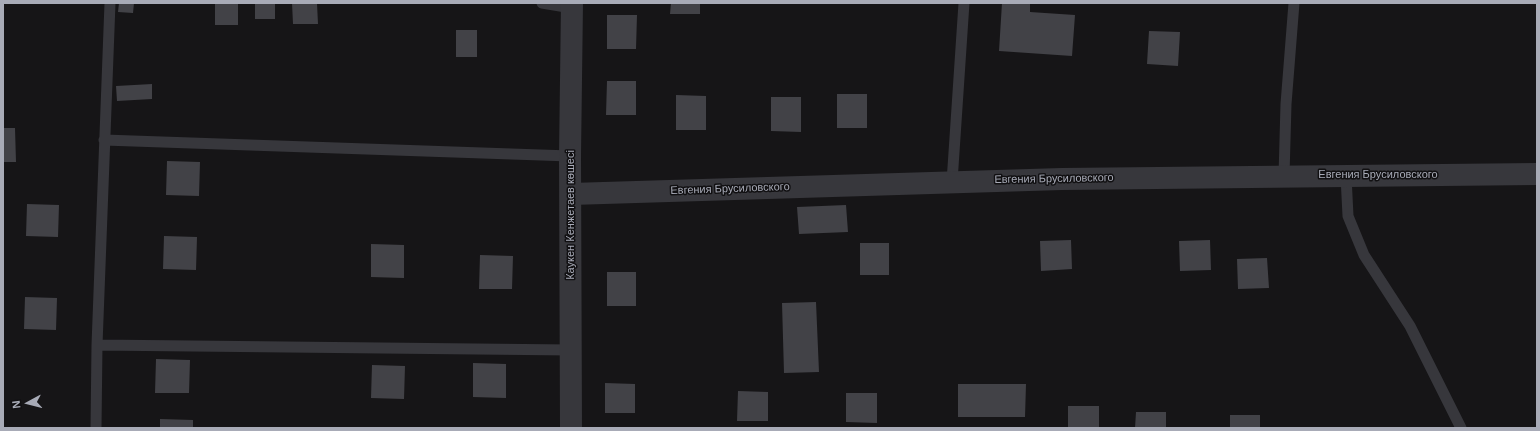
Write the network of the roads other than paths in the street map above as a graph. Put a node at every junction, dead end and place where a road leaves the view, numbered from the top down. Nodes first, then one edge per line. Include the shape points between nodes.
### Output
1 (110, 3) edge
2 (542, 3) edge
3 (964, 3) edge
4 (1294, 3) edge
5 (572, 6) edge
6 (104, 140) junction
7 (570, 156) junction
8 (1537, 174) edge
9 (1284, 176) junction
10 (1346, 176) junction
11 (952, 182) junction
12 (571, 194) junction
13 (97, 346) junction
14 (571, 350) junction
15 (96, 428) edge
16 (571, 428) edge
17 (1460, 428) edge

1 - 6 lane
2 - 5 lane
3 - 11 lane
4 - 9 lane via 1286,104
5 - 7 street, Каукен Кенжетаев көшесі
6 - 7 lane
6 - 13 lane
7 - 12 street, Каукен Кенжетаев көшесі
8 - 10 street, Евгения Брусиловского
9 - 10 street, Евгения Брусиловского
9 - 11 street, Евгения Брусиловского
10 - 17 lane via 1348,216 1364,255 1410,326
11 - 12 street, Евгения Брусиловского
12 - 14 street, Каукен Кенжетаев көшесі
13 - 14 lane
13 - 15 lane
14 - 16 street, Каукен Кенжетаев көшесі

